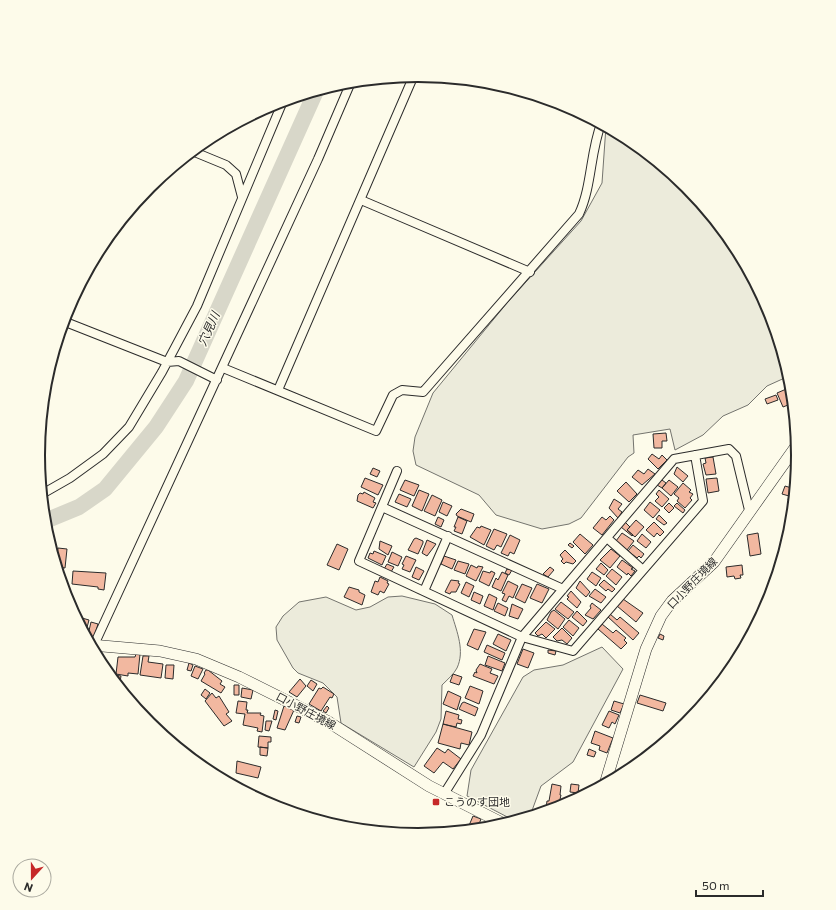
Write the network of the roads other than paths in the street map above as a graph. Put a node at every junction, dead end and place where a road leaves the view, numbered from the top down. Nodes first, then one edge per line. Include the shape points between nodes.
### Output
1 (411, 82) edge
2 (348, 88) edge
3 (280, 108) edge
4 (599, 129) edge
5 (199, 154) edge
6 (242, 197) junction
7 (361, 200) junction
8 (530, 272) junction
9 (69, 323) edge
10 (167, 362) junction
11 (223, 368) junction
12 (217, 380) junction
13 (278, 390) junction
14 (791, 453) edge
15 (695, 455) junction
16 (397, 471) dead end
17 (47, 491) edge
18 (382, 507) junction
19 (749, 510) junction
20 (448, 536) junction
21 (607, 538) junction
22 (643, 570) junction
23 (562, 589) junction
24 (424, 592) junction
25 (522, 638) junction
26 (94, 640) edge
27 (98, 646) edge
28 (607, 776) edge
29 (444, 794) junction
30 (496, 820) edge

1 - 7 street
2 - 11 street
3 - 6 street
4 - 8 street via 586,198 579,214
5 - 6 street via 226,165 236,174
6 - 10 street via 197,306
7 - 8 street
7 - 13 street
8 - 13 street via 424,392 402,390 393,395 376,431
9 - 10 street
10 - 12 street via 179,361
10 - 17 street via 129,427 104,454
11 - 12 street
11 - 13 street
12 - 26 street
14 - 19 main road, 口小野庄境線
15 - 19 street via 730,449 736,456
15 - 21 street via 674,459
15 - 22 street via 703,501
16 - 18 street
18 - 20 street
18 - 24 street via 359,561
19 - 28 main road, 口小野庄境線 via 714,562 672,601 661,616 646,648
20 - 23 street
20 - 24 street
21 - 22 street
21 - 23 street
22 - 25 street via 573,651
23 - 25 street
24 - 25 street
25 - 29 street via 481,735
27 - 29 main road, 口小野庄境線 via 160,651 196,659 239,677 327,721
29 - 30 main road, 口小野庄境線

